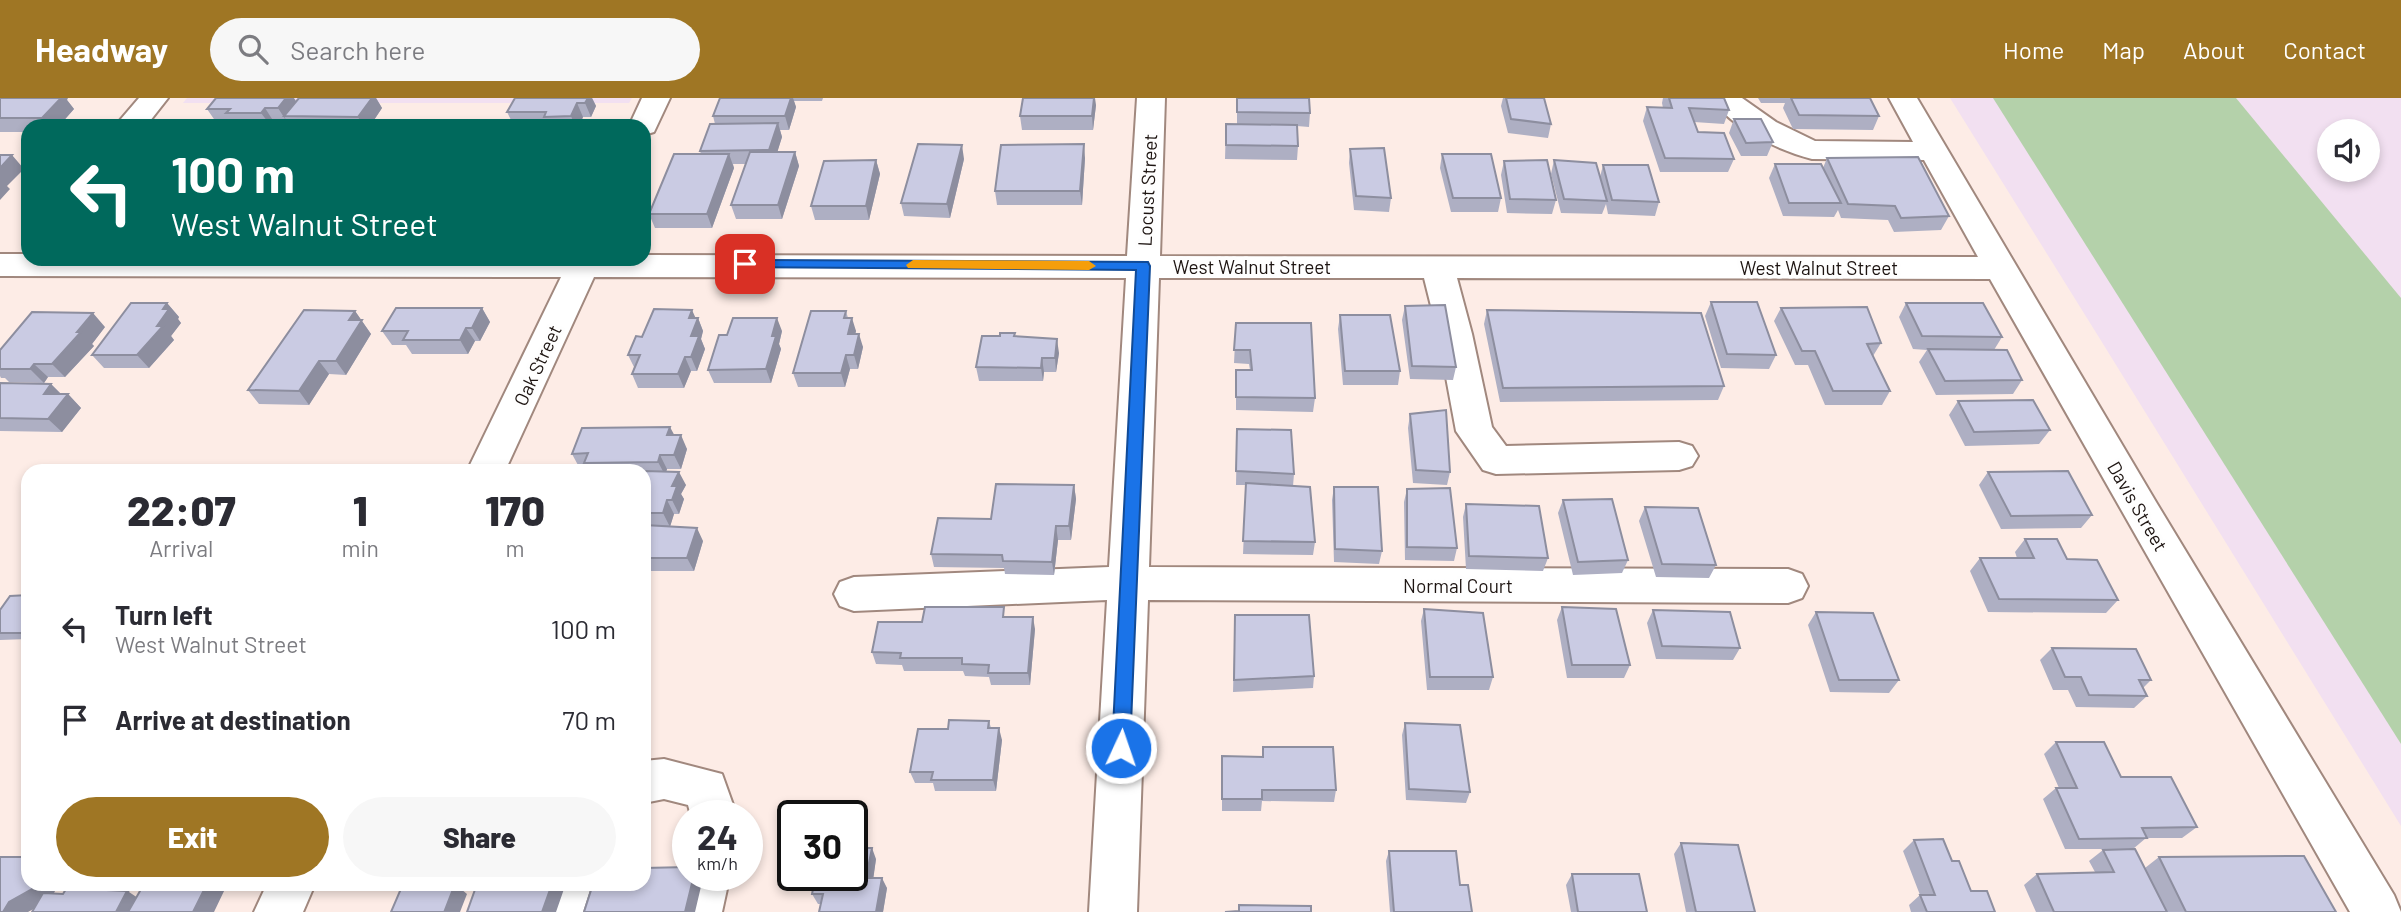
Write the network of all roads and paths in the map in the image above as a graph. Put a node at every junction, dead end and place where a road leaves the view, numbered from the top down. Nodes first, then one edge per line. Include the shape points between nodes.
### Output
1 (154, 98) edge
2 (656, 98) edge
3 (1151, 98) edge
4 (1725, 98) edge
5 (1903, 98) edge
6 (136, 119) edge
7 (647, 119) edge
8 (1933, 151) junction
9 (651, 262) edge
10 (583, 266) edge
11 (1143, 266) junction
12 (1437, 266) junction
13 (2000, 268) junction
14 (1679, 456) dead end
15 (489, 464) edge
16 (1129, 583) junction
17 (1788, 586) dead end
18 (854, 594) dead end
19 (651, 781) edge
20 (709, 800) edge
21 (288, 891) edge
22 (566, 891) edge
23 (703, 891) edge
24 (278, 912) edge
25 (559, 912) edge
26 (698, 912) edge
27 (1113, 912) edge
28 (2377, 912) edge

1 - 6 street
2 - 7 street
3 - 11 street, Locust Street
4 - 8 street via 1795,145 1812,150
5 - 8 street, Davis Street
8 - 13 street, Davis Street
9 - 11 street, West Walnut Street
10 - 15 street, Oak Street
11 - 12 street, West Walnut Street
11 - 16 street, Locust Street
12 - 13 street, West Walnut Street
12 - 14 street via 1474,431 1496,460
13 - 28 street, Davis Street
16 - 17 street, Normal Court
16 - 18 street, Normal Court
16 - 27 street, Locust Street
19 - 20 street via 664,779 706,789
21 - 24 street
22 - 25 street
23 - 26 street

